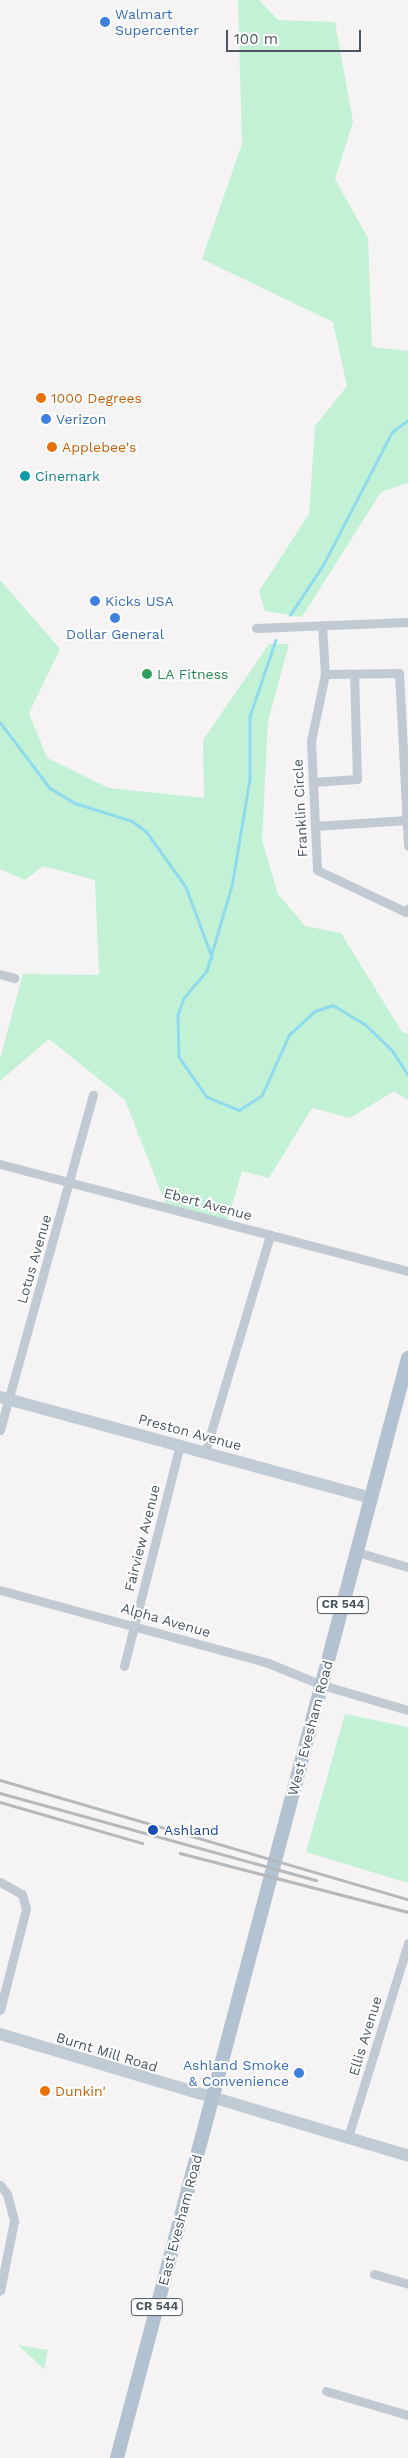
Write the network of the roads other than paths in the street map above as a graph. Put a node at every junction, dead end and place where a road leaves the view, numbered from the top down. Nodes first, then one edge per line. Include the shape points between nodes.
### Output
1 (408, 622) edge
2 (322, 625) junction
3 (256, 628) dead end
4 (325, 674) junction
5 (354, 674) junction
6 (313, 782) junction
7 (407, 820) edge
8 (315, 826) junction
9 (408, 846) edge
10 (408, 908) edge
11 (0, 974) edge
12 (14, 978) dead end
13 (93, 1094) dead end
14 (0, 1164) edge
15 (70, 1182) junction
16 (270, 1235) junction
17 (408, 1271) edge
18 (408, 1358) edge
19 (5, 1398) edge
20 (0, 1430) edge
21 (180, 1445) junction
22 (205, 1452) junction
23 (371, 1498) junction
24 (357, 1552) junction
25 (408, 1567) edge
26 (0, 1590) edge
27 (134, 1624) junction
28 (124, 1666) dead end
29 (322, 1685) junction
30 (408, 1710) edge
31 (0, 1882) edge
32 (408, 1943) edge
33 (0, 2010) edge
34 (0, 2034) edge
35 (212, 2098) junction
36 (348, 2137) junction
37 (408, 2156) edge
38 (0, 2186) edge
39 (374, 2274) dead end
40 (408, 2284) edge
41 (0, 2291) edge
42 (326, 2391) dead end
43 (408, 2415) edge
44 (117, 2458) edge

1 - 2 street
2 - 3 street
2 - 4 street, Franklin Circle
4 - 5 street
4 - 6 street, Franklin Circle via 311,740
5 - 6 street via 357,780
5 - 7 street via 399,673
6 - 8 street, Franklin Circle
7 - 8 street
7 - 9 street
8 - 10 street, Franklin Circle via 317,870 406,912
11 - 12 street
13 - 15 street, Lotus Avenue
14 - 15 street, Ebert Avenue
15 - 16 street, Ebert Avenue
15 - 19 street, Lotus Avenue
16 - 17 street, Ebert Avenue
16 - 22 street
18 - 23 main road, West Evesham Road / CR 544
19 - 20 street, Lotus Avenue
19 - 21 main road, Preston Avenue
21 - 22 main road, Preston Avenue
21 - 27 street, Fairview Avenue
22 - 23 main road, Preston Avenue
23 - 24 main road, West Evesham Road / CR 544
24 - 25 street
24 - 29 main road, West Evesham Road / CR 544
26 - 27 street, Alpha Avenue
27 - 28 street, Fairview Avenue
27 - 29 street, Alpha Avenue via 268,1663
29 - 30 street, Alpha Avenue
29 - 35 main road, West Evesham Road / CR 544
31 - 33 street via 22,1894 26,1908
32 - 36 street, Ellis Avenue
34 - 35 main road, Burnt Mill Road
35 - 36 main road, Burnt Mill Road
35 - 44 main road, East Evesham Road / CR 544
36 - 37 main road, Burnt Mill Road
38 - 41 street via 12,2209 11,2252
39 - 40 street
42 - 43 street

